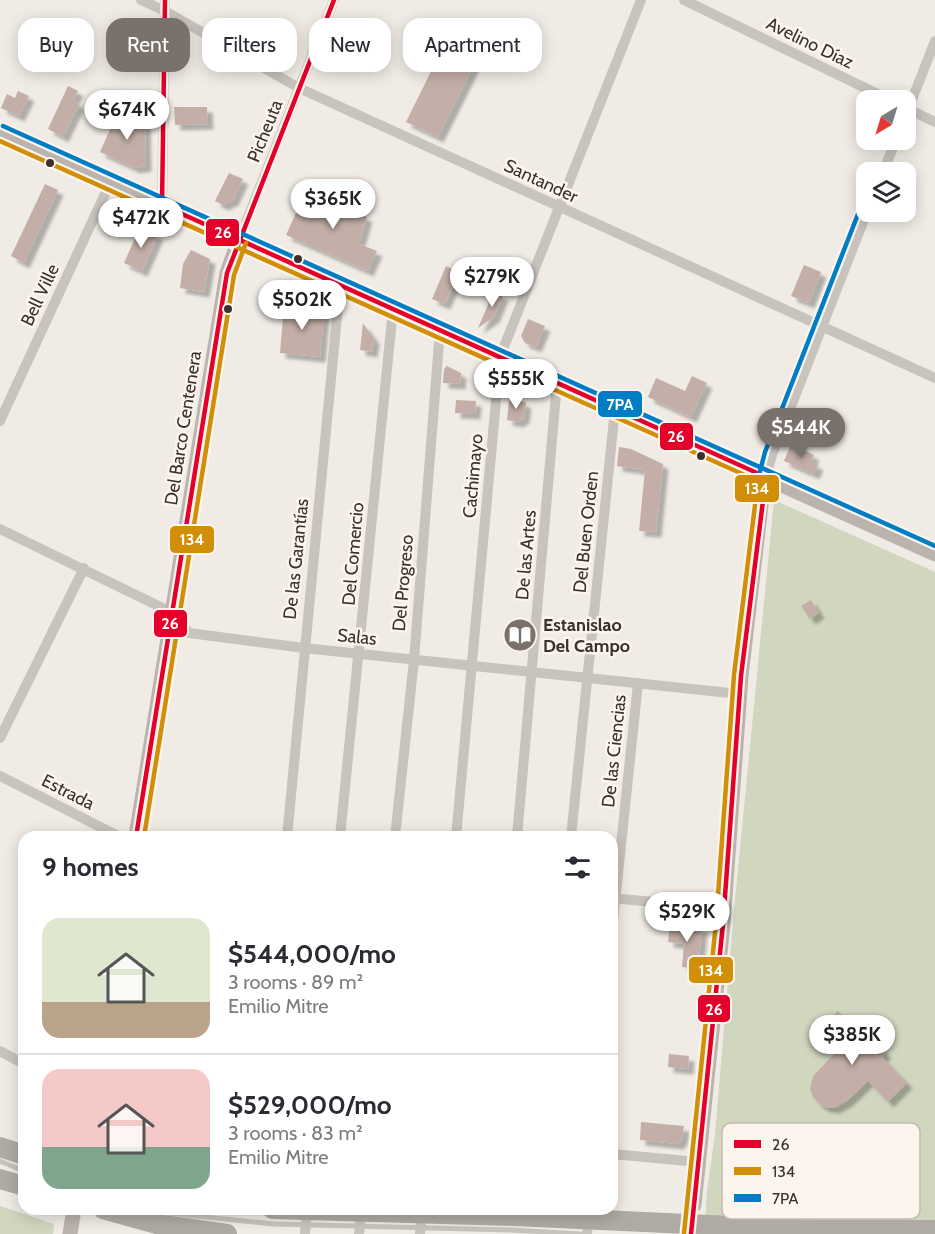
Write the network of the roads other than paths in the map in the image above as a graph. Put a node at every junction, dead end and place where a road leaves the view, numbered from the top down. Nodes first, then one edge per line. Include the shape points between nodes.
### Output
1 (141, 0) edge
2 (334, 0) edge
3 (641, 0) edge
4 (684, 0) edge
5 (165, 6) edge
6 (935, 40) edge
7 (299, 88) junction
8 (869, 90) edge
9 (915, 90) edge
10 (916, 115) edge
11 (935, 122) edge
12 (0, 133) edge
13 (110, 183) junction
14 (162, 205) junction
15 (559, 207) junction
16 (863, 222) edge
17 (238, 240) junction
18 (340, 285) junction
19 (393, 309) junction
20 (822, 327) junction
21 (440, 330) junction
22 (500, 357) junction
23 (935, 378) edge
24 (557, 383) junction
25 (615, 409) junction
26 (0, 421) edge
27 (766, 477) junction
28 (0, 529) edge
29 (935, 554) edge
30 (84, 568) junction
31 (173, 613) junction
32 (304, 648) junction
33 (360, 654) junction
34 (414, 660) junction
35 (473, 666) junction
36 (532, 672) junction
37 (588, 678) junction
38 (638, 683) junction
39 (739, 694) junction
40 (0, 738) edge
41 (0, 776) edge
42 (108, 831) edge
43 (137, 831) edge
44 (288, 831) edge
45 (341, 831) edge
46 (396, 831) edge
47 (457, 831) edge
48 (518, 831) edge
49 (573, 831) edge
50 (618, 855) edge
51 (618, 898) edge
52 (724, 909) junction
53 (0, 1051) edge
54 (18, 1061) edge
55 (0, 1147) edge
56 (18, 1153) edge
57 (618, 1155) edge
58 (0, 1161) edge
59 (698, 1162) junction
60 (18, 1168) edge
61 (0, 1179) edge
62 (18, 1184) edge
63 (694, 1205) dead end
64 (73, 1215) edge
65 (125, 1215) edge
66 (186, 1215) edge
67 (307, 1215) edge
68 (361, 1215) edge
69 (422, 1215) edge
70 (479, 1215) edge
71 (589, 1215) edge
72 (935, 1230) edge
73 (70, 1234) edge
74 (227, 1234) edge
75 (305, 1234) edge
76 (359, 1234) edge
77 (420, 1234) edge
78 (580, 1234) edge
79 (587, 1234) edge

1 - 5 street, Santander
2 - 7 street, Picheuta
3 - 15 street, Cachimayo
4 - 8 street, Avelino Díaz
5 - 7 street, Santander
5 - 14 street
6 - 9 street
7 - 15 street, Santander
7 - 17 street, Picheuta
10 - 11 street
12 - 13 street
13 - 14 street
13 - 26 street, Bell Ville
14 - 17 street
15 - 20 street, Santander
15 - 22 street, Cachimayo
16 - 20 street
17 - 18 street
17 - 31 street, Del Barco Centenera via 227,273
18 - 19 street
18 - 32 street, De las Garantías
19 - 21 street
19 - 33 street, Del Comercio
20 - 23 street, Santander
20 - 27 street
21 - 22 street
21 - 34 street, Del Progreso
22 - 24 street
22 - 35 street, Cachimayo
24 - 25 street
24 - 36 street, De las Artes
25 - 27 street
25 - 37 street, Del Buen Orden
27 - 29 street
27 - 39 street
28 - 30 street, Salas
30 - 31 street, Salas
30 - 40 street
31 - 32 street, Salas via 189,633
31 - 43 street, Del Barco Centenera
32 - 33 street, Salas
32 - 44 street, De las Garantías
33 - 34 street, Salas
33 - 45 street, Del Comercio
34 - 35 street, Salas
34 - 46 street, Del Progreso
35 - 36 street, Salas
35 - 47 street, Cachimayo
36 - 37 street, Salas
36 - 48 street, De las Artes
37 - 38 street, Salas
37 - 49 street, Del Buen Orden
38 - 39 street, Salas
38 - 50 street, De las Ciencias
39 - 52 street
41 - 42 street, Estrada
51 - 52 street
52 - 59 street
53 - 54 street
55 - 56 highway
57 - 59 street
58 - 60 lane
59 - 63 street
61 - 62 highway
64 - 73 street
65 - 74 highway
66 - 78 lane, bridge via 274,1224
67 - 75 street
68 - 76 street
69 - 77 street
70 - 72 highway, bridge via 807,1230
71 - 79 street

